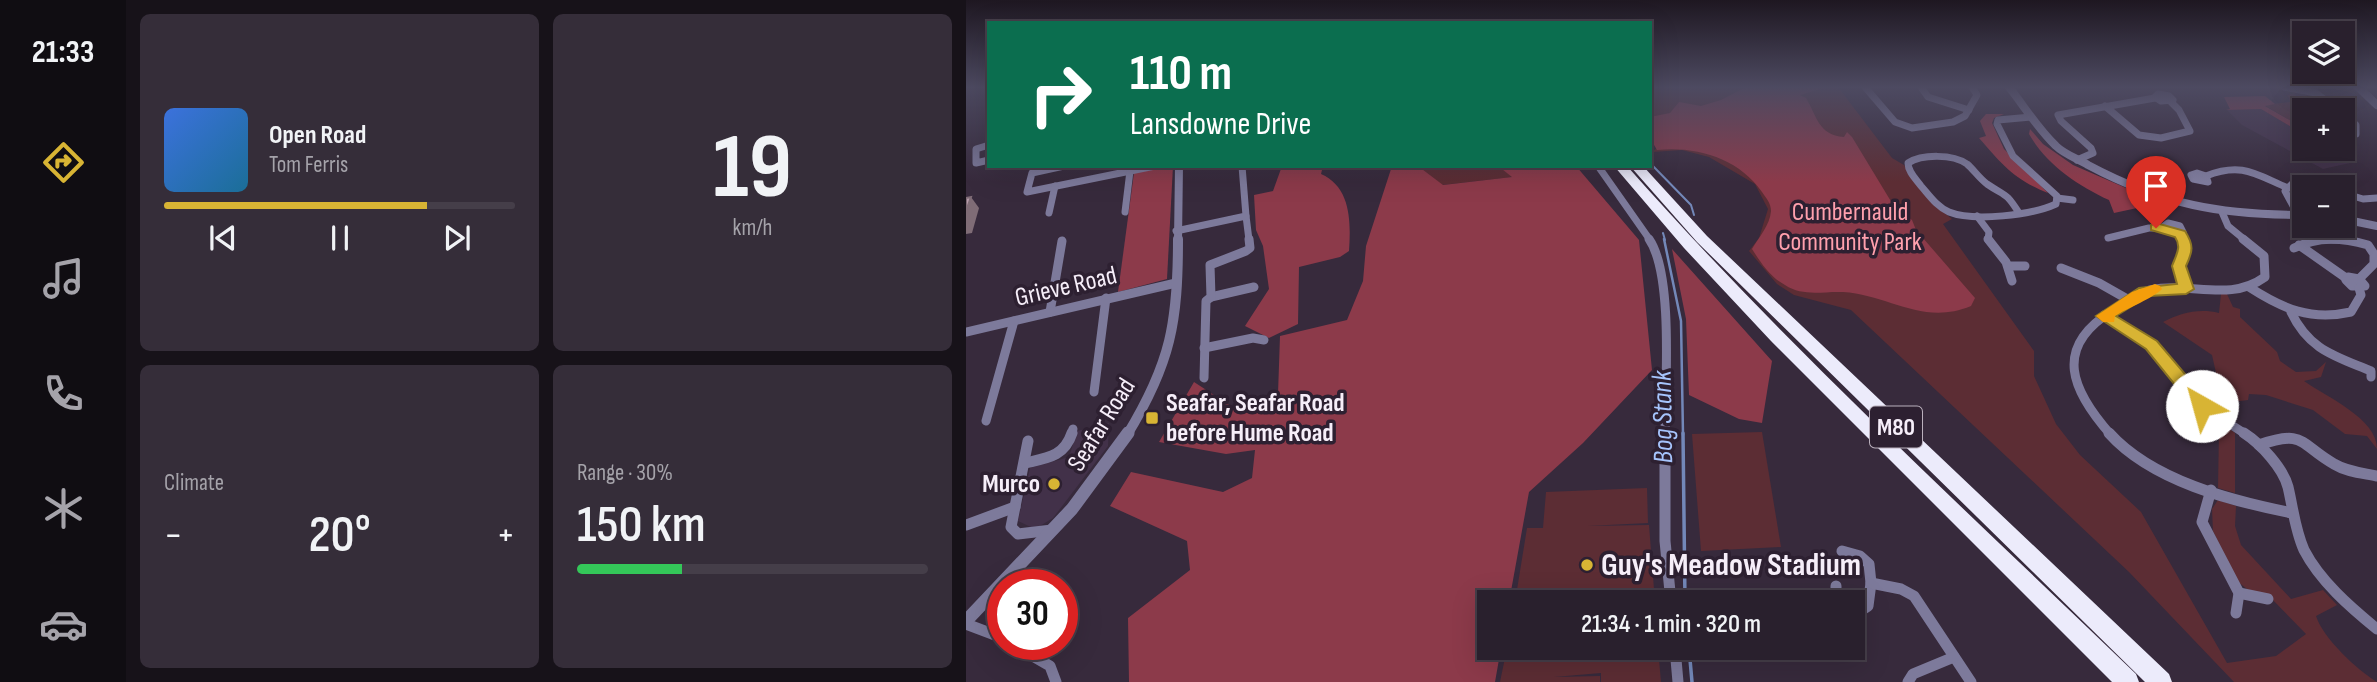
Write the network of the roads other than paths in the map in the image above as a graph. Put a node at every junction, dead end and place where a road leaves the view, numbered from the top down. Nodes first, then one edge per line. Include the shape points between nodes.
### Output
1 (1893, 119) edge
2 (1959, 119) edge
3 (2002, 119) edge
4 (2033, 119) edge
5 (2060, 119) edge
6 (2122, 119) edge
7 (2184, 119) edge
8 (2355, 124) edge
9 (2356, 134) dead end
10 (987, 146) edge
11 (987, 160) edge
12 (2077, 160) junction
13 (1055, 168) edge
14 (1145, 168) edge
15 (1179, 168) edge
16 (1242, 168) edge
17 (1599, 168) edge
18 (1622, 168) edge
19 (1638, 168) edge
20 (1130, 171) junction
21 (2206, 176) dead end
22 (2292, 184) edge
23 (1055, 186) junction
24 (2288, 188) junction
25 (2355, 197) edge
26 (2057, 198) junction
27 (2377, 198) edge
28 (2073, 200) dead end
29 (2292, 203) edge
30 (1125, 212) dead end
31 (2222, 212) junction
32 (1049, 213) dead end
33 (2019, 213) junction
34 (2292, 215) edge
35 (1245, 216) junction
36 (1977, 216) junction
37 (2355, 221) edge
38 (2377, 226) edge
39 (1176, 231) junction
40 (2108, 238) dead end
41 (1062, 241) dead end
42 (2008, 266) junction
43 (2025, 266) dead end
44 (2061, 268) dead end
45 (2012, 281) dead end
46 (1176, 283) junction
47 (2359, 284) junction
48 (1254, 286) dead end
49 (2249, 287) junction
50 (2186, 289) junction
51 (1211, 297) junction
52 (1106, 298) junction
53 (2129, 300) junction
54 (1050, 312) junction
55 (2291, 312) junction
56 (2104, 316) junction
57 (1014, 321) junction
58 (966, 332) edge
59 (1264, 340) dead end
60 (1204, 348) junction
61 (2371, 377) dead end
62 (1204, 378) dead end
63 (1094, 392) dead end
64 (986, 421) dead end
65 (1073, 429) dead end
66 (1028, 441) dead end
67 (2259, 446) junction
68 (1025, 463) junction
69 (2377, 476) edge
70 (2211, 490) junction
71 (1015, 507) junction
72 (2292, 513) junction
73 (966, 526) edge
74 (1053, 530) junction
75 (1018, 534) junction
76 (1842, 551) dead end
77 (1024, 561) junction
78 (1871, 583) junction
79 (1836, 586) dead end
80 (1670, 590) edge
81 (1836, 590) edge
82 (2239, 593) junction
83 (2268, 599) dead end
84 (1865, 608) edge
85 (2236, 613) dead end
86 (966, 622) edge
87 (2377, 629) edge
88 (987, 631) edge
89 (1954, 657) junction
90 (1040, 660) edge
91 (1676, 660) edge
92 (1056, 682) edge
93 (1678, 682) edge
94 (1908, 682) edge
95 (1971, 682) edge
96 (2128, 682) edge
97 (2161, 682) edge

1 - 2 street via 1912,128
3 - 26 street via 1997,124 2013,156
4 - 12 street via 2057,148
5 - 12 street via 2091,148 2089,157
6 - 7 street via 2146,140 2190,131
8 - 9 street
10 - 11 street via 976,149 976,163
12 - 31 street via 2184,204
13 - 23 street via 1028,174 1027,192
14 - 20 street
15 - 39 street, Seafar Road
16 - 35 street
17 - 80 street via 1653,245 1662,280 1665,541
18 - 96 highway, M80 via 1777,337
19 - 97 highway, M80 via 1702,239
20 - 23 street
20 - 30 street
21 - 24 street via 2243,168
22 - 24 street
23 - 32 street
24 - 29 street via 2286,195
25 - 27 street
26 - 28 street
26 - 33 street via 2050,208
31 - 34 street
31 - 49 street via 2228,226 2264,256 2265,277
33 - 36 street
33 - 36 street via 2007,194 1986,183 1965,162 1938,156 1908,163 1908,169 1939,206 1952,214
35 - 39 street
35 - 51 street via 1250,248 1210,265
36 - 42 street
37 - 38 street
39 - 46 street, Seafar Road
40 - 50 street via 2176,225 2183,230 2180,234 2186,246 2179,273
41 - 54 street
42 - 43 street
42 - 45 street
44 - 53 street via 2077,270
46 - 52 street, Grieve Road
46 - 74 street, Seafar Road via 1173,332 1141,415 1096,481
47 - 47 street via 2374,264 2368,245 2314,239 2296,247 2346,278 2348,284
47 - 55 street via 2361,295 2351,312 2322,317
48 - 51 street
49 - 50 street
49 - 55 street
50 - 53 street via 2153,289
51 - 60 street via 1206,301
52 - 54 street, Grieve Road
52 - 63 street
53 - 56 street
54 - 57 street, Grieve Road
55 - 61 street via 2302,336 2334,360 2371,370
56 - 67 street via 2151,345 2202,406
56 - 70 street via 2082,335 2076,352 2078,385 2091,412 2136,456
57 - 58 street, Grieve Road
57 - 64 street
59 - 60 street
60 - 62 street
65 - 68 street via 1068,447 1060,454
66 - 68 street
67 - 69 street via 2284,436 2301,438 2336,466
67 - 72 street via 2287,484
68 - 71 street
70 - 72 street
70 - 82 street via 2202,522
71 - 73 street
71 - 75 street via 1011,527
72 - 87 street via 2304,549 2319,573
74 - 75 street
74 - 77 street, Seafar Road
75 - 77 street via 1025,545
76 - 78 street via 1869,564
77 - 86 street, Seafar Road
78 - 84 street
78 - 89 street via 1914,596
79 - 81 street
82 - 83 street
82 - 85 street
86 - 88 street
89 - 94 street via 1913,674
89 - 95 street
90 - 92 street via 1050,666
91 - 93 street

